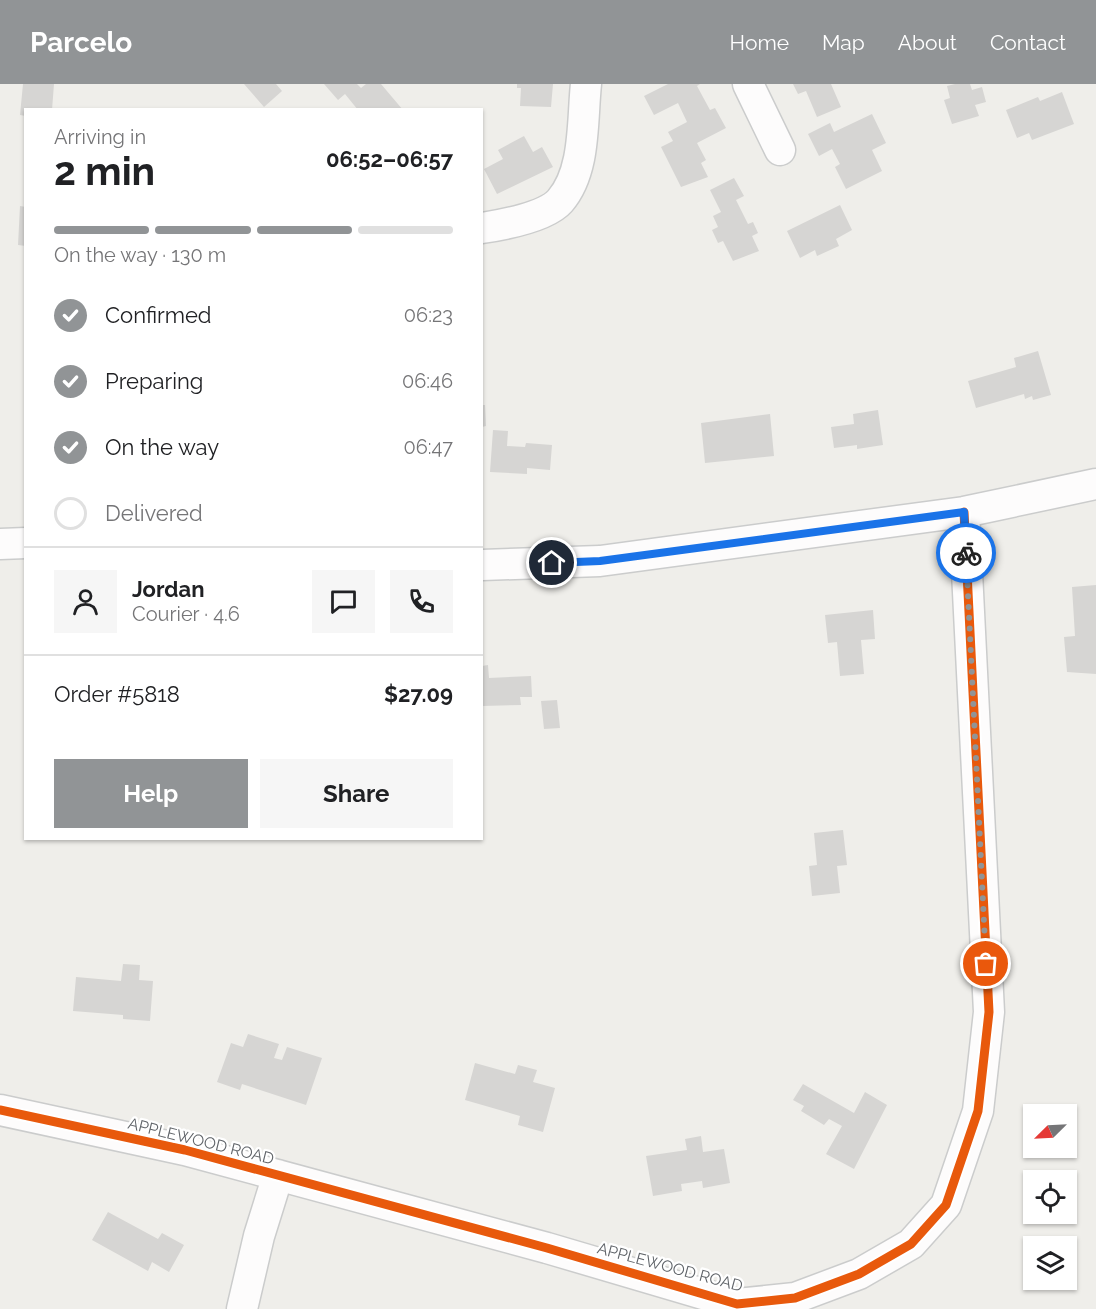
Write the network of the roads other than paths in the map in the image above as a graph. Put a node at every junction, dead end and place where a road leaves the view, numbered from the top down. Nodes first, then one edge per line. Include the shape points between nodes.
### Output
1 (586, 84) edge
2 (748, 84) edge
3 (780, 150) dead end
4 (483, 228) edge
5 (1096, 484) edge
6 (964, 512) junction
7 (24, 543) edge
8 (0, 544) edge
9 (483, 566) edge
10 (0, 1110) edge
11 (278, 1175) junction
12 (242, 1309) edge

1 - 4 street via 578,168 559,202 516,223
2 - 3 street
5 - 6 street
6 - 9 street via 600,561
6 - 11 street, APPLEWOOD ROAD via 989,1012 974,1121 946,1205 911,1244 859,1274 795,1298 737,1304
7 - 8 street
10 - 11 street, APPLEWOOD ROAD via 185,1150
11 - 12 street

